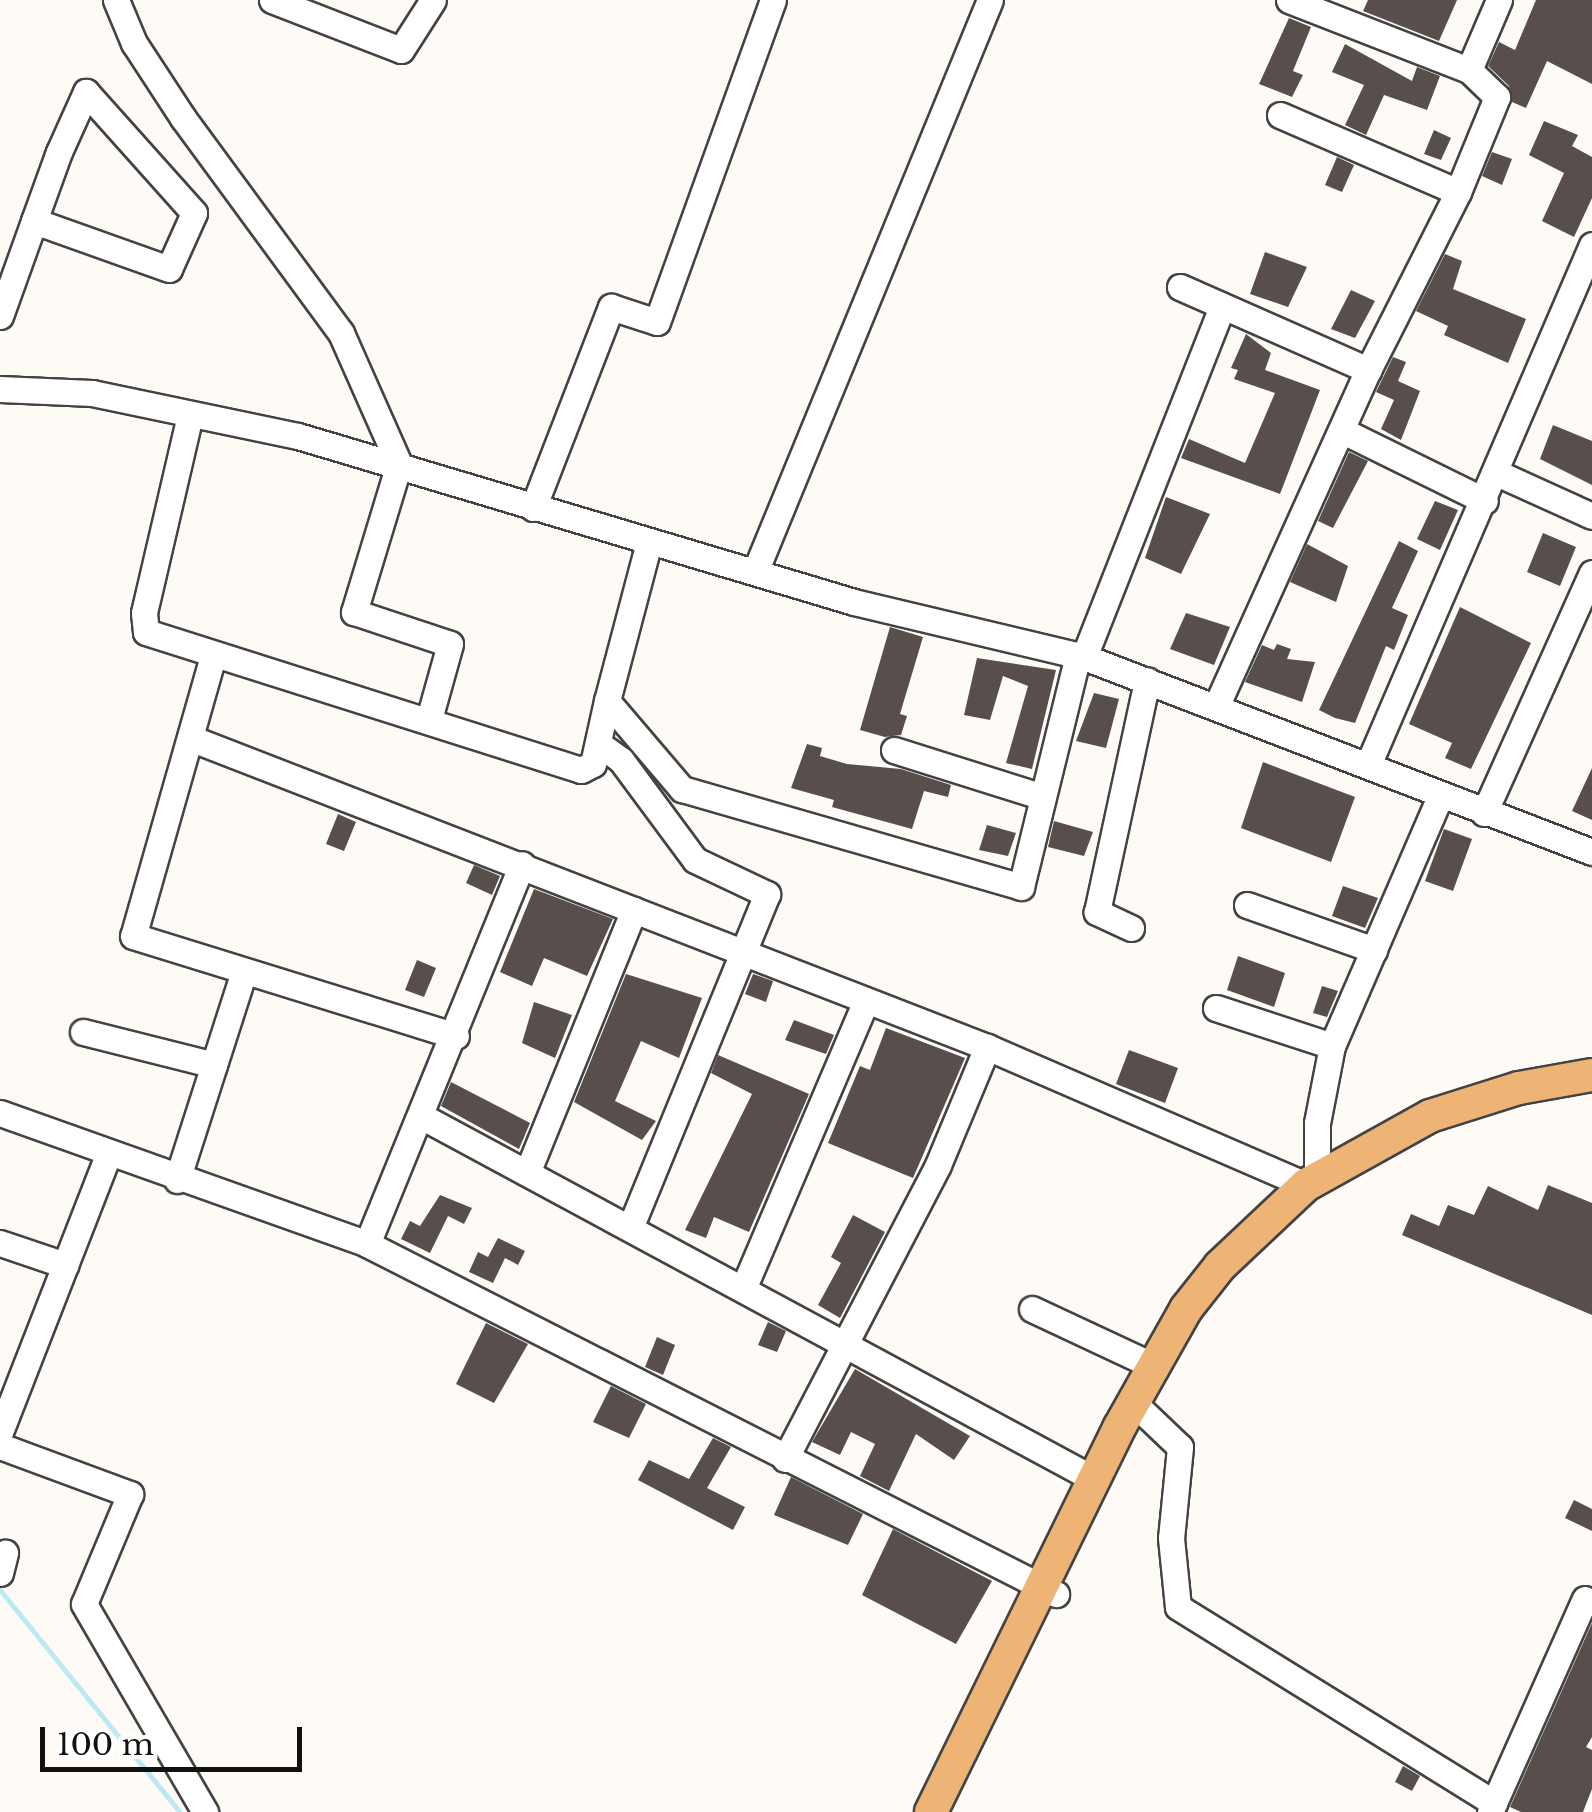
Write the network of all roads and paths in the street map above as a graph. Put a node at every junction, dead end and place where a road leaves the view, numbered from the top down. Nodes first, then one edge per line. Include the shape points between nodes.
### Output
1 (116, 0) edge
2 (272, 0) edge
3 (433, 0) edge
4 (773, 0) edge
5 (990, 0) edge
6 (1288, 0) edge
7 (1499, 0) edge
8 (1469, 70) junction
9 (1280, 115) dead end
10 (1458, 192) junction
11 (34, 221) junction
12 (1592, 245) edge
13 (1180, 287) dead end
14 (1221, 308) junction
15 (0, 316) edge
16 (1368, 370) junction
17 (0, 389) edge
18 (190, 415) junction
19 (1343, 431) junction
20 (400, 464) junction
21 (1497, 473) junction
22 (1485, 501) junction
23 (533, 508) junction
24 (1592, 516) edge
25 (649, 542) junction
26 (755, 572) junction
27 (1592, 572) edge
28 (213, 656) junction
29 (1081, 656) junction
30 (1148, 680) junction
31 (607, 700) junction
32 (1218, 705) junction
33 (430, 719) junction
34 (190, 738) junction
35 (600, 744) junction
36 (894, 750) dead end
37 (1368, 765) junction
38 (1440, 796) junction
39 (1043, 797) junction
40 (1484, 813) junction
41 (1592, 852) edge
42 (522, 864) junction
43 (1247, 905) dead end
44 (634, 910) junction
45 (1130, 928) dead end
46 (1374, 950) junction
47 (745, 956) junction
48 (244, 971) junction
49 (866, 1001) junction
50 (1216, 1008) dead end
51 (83, 1032) dead end
52 (456, 1036) junction
53 (1332, 1046) junction
54 (987, 1047) junction
55 (214, 1065) junction
56 (1592, 1075) edge
57 (0, 1112) edge
58 (422, 1116) junction
59 (109, 1153) junction
60 (527, 1173) junction
61 (177, 1180) junction
62 (1312, 1183) junction
63 (630, 1228) junction
64 (0, 1243) edge
65 (367, 1244) junction
66 (65, 1265) junction
67 (743, 1289) junction
68 (1032, 1309) dead end
69 (844, 1343) junction
70 (1156, 1366) junction
71 (12, 1367) edge
72 (1137, 1406) junction
73 (0, 1432) edge
74 (0, 1446) edge
75 (785, 1459) junction
76 (1094, 1480) junction
77 (1049, 1590) junction
78 (1585, 1599) dead end
79 (1491, 1808) edge
80 (206, 1812) edge
81 (931, 1812) edge
82 (953, 1812) edge

1 - 20 street via 134,43 183,118 341,333
2 - 3 street via 400,50
4 - 23 street via 658,322 610,307
5 - 26 street
6 - 8 street
7 - 8 street
8 - 10 street via 1497,97
9 - 10 street
10 - 16 street
11 - 11 street via 86,92 194,212 170,269
11 - 15 street
12 - 21 street
13 - 14 street
14 - 16 street
14 - 29 street
16 - 19 street
17 - 18 street via 92,393
18 - 20 street
18 - 28 street via 144,613 146,632
19 - 22 street
19 - 32 street
20 - 23 street
20 - 33 street via 354,612 450,644
21 - 22 street
21 - 24 street
22 - 37 street
23 - 25 street
25 - 26 street
25 - 31 street
26 - 29 street via 965,632
27 - 40 street
28 - 33 street
28 - 34 street
29 - 30 street
29 - 39 street
30 - 32 street
30 - 45 street via 1097,912
31 - 35 street
31 - 39 street via 682,789 1021,887
32 - 37 street
33 - 35 street via 581,770 592,764
34 - 42 street
34 - 48 street via 133,936
35 - 47 street via 621,760 695,860 767,894
36 - 39 street
37 - 38 street
38 - 40 street
38 - 46 street
40 - 41 street
42 - 44 street
42 - 52 street
43 - 46 street
44 - 47 street
44 - 60 street
46 - 53 street
47 - 49 street
47 - 63 street
48 - 52 street
48 - 55 street
49 - 54 street
49 - 67 street
50 - 53 street
51 - 55 street
52 - 58 street
53 - 62 street
54 - 62 street
54 - 69 street via 938,1165
55 - 61 street
56 - 62 main road via 1519,1088 1430,1116
57 - 59 street
58 - 60 street
58 - 65 street
59 - 61 street
59 - 66 street
60 - 63 street
61 - 65 street
62 - 70 main road via 1210,1277
63 - 67 street
64 - 66 street
65 - 75 street
66 - 71 street
67 - 69 street
68 - 70 street
69 - 75 street
69 - 76 street
70 - 72 main road
71 - 73 street
72 - 76 main road
72 - 77 main road via 1132,1434
72 - 79 street via 1180,1447 1171,1538 1178,1607
74 - 80 street via 130,1494 84,1604
75 - 77 street
76 - 77 main road
77 - 81 main road
77 - 82 main road
78 - 79 street

